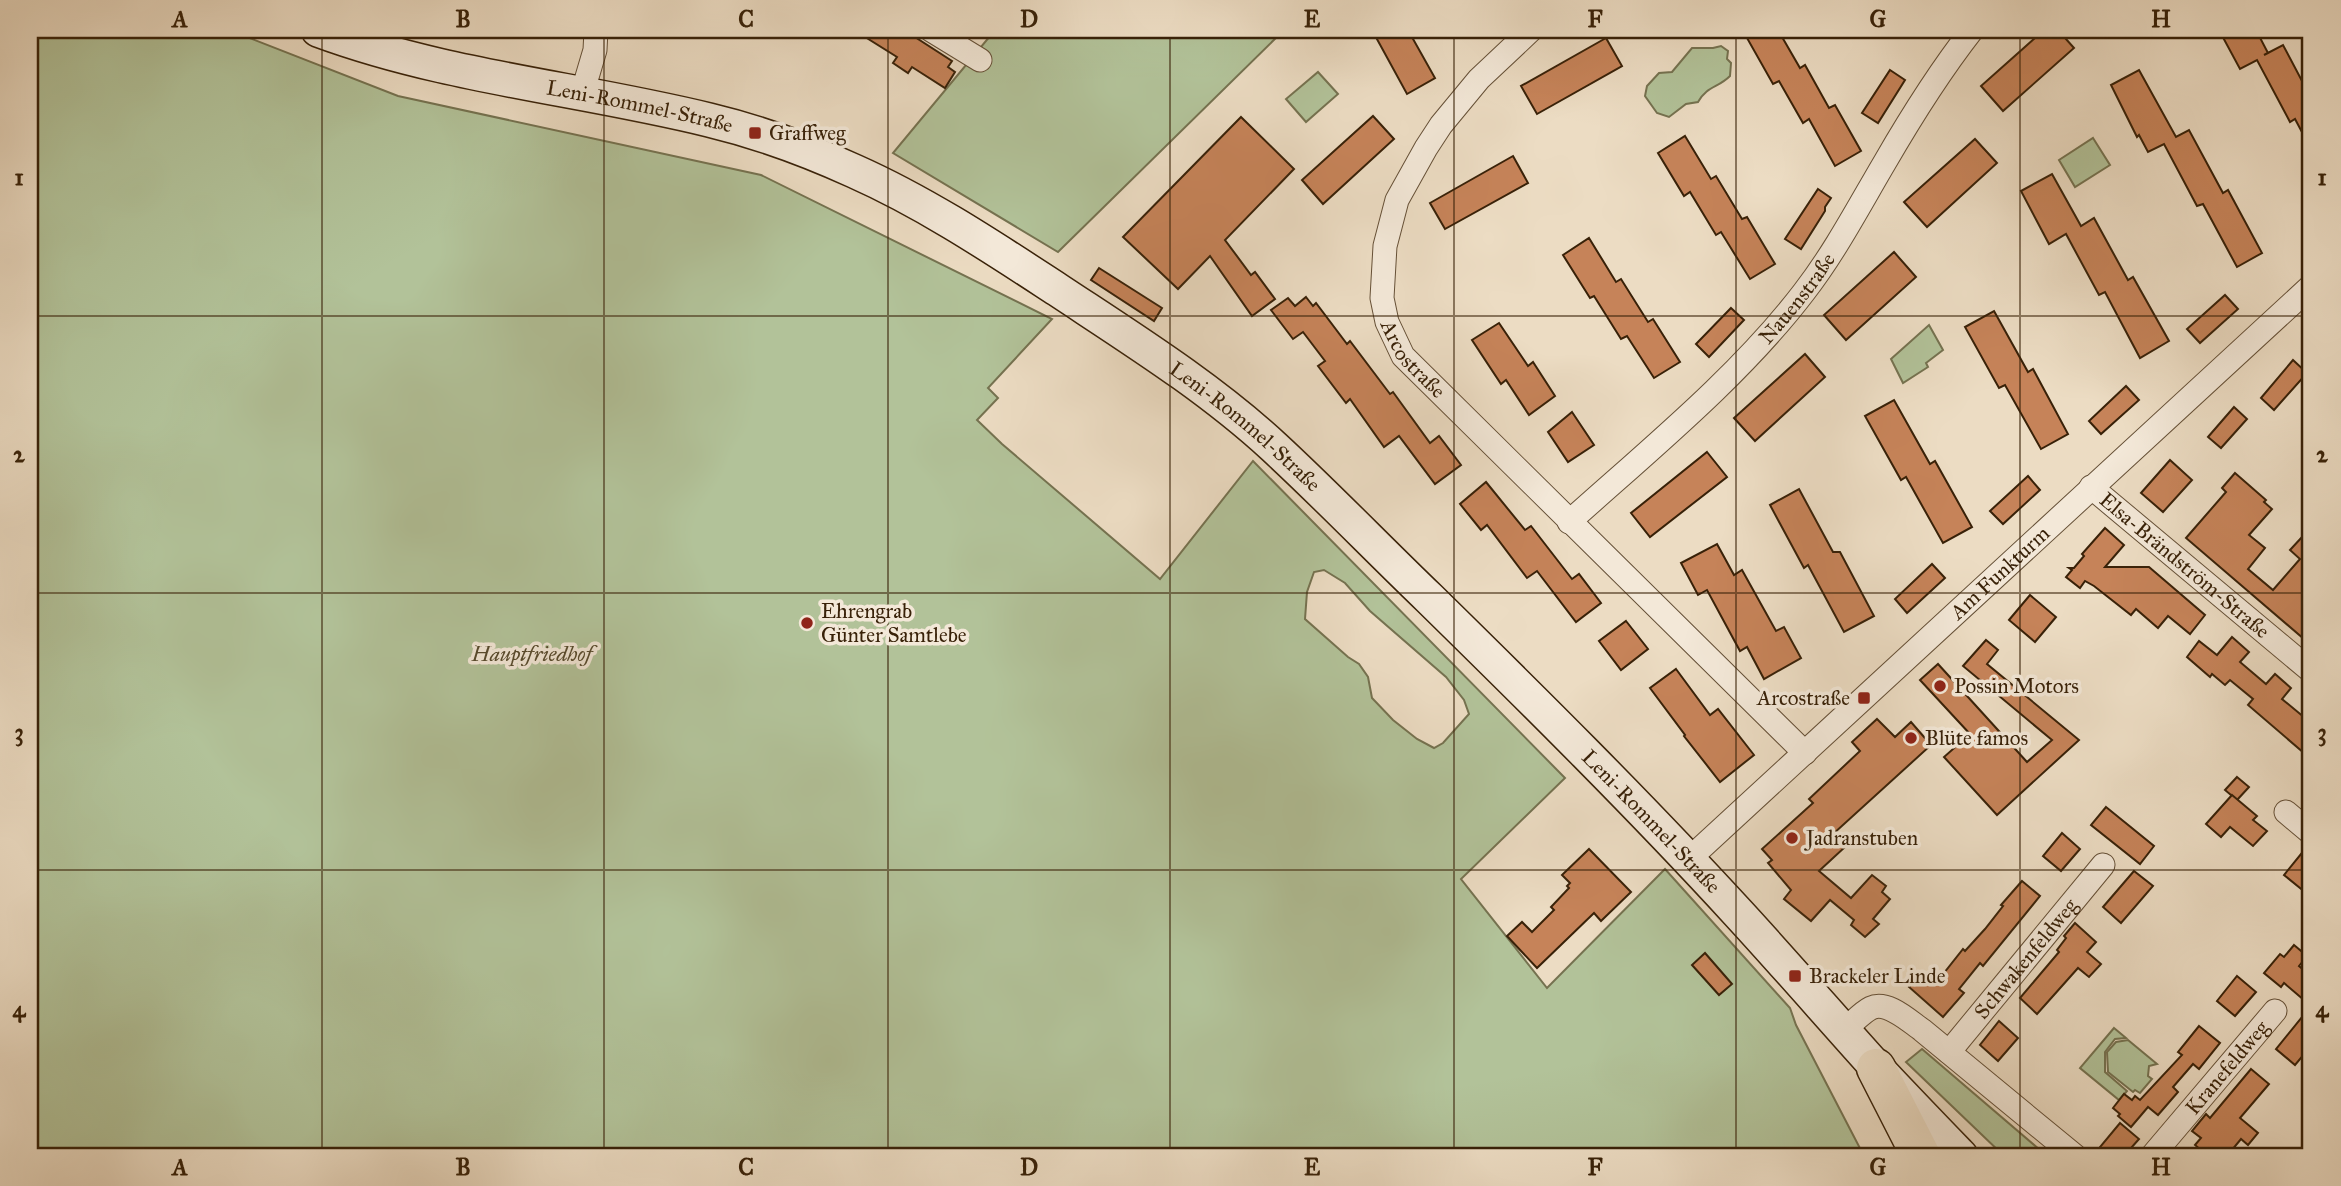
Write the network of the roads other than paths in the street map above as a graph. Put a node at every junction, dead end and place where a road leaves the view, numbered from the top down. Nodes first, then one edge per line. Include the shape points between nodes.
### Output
1 (318, 30) edge
2 (596, 30) edge
3 (931, 30) edge
4 (1531, 30) edge
5 (1972, 30) edge
6 (980, 60) dead end
7 (582, 94) junction
8 (2311, 286) edge
9 (2091, 487) junction
10 (1569, 522) junction
11 (2311, 671) edge
12 (1805, 753) junction
13 (2287, 811) dead end
14 (2311, 833) edge
15 (1688, 860) junction
16 (2103, 865) dead end
17 (2275, 1011) dead end
18 (1844, 1030) junction
19 (1949, 1052) junction
20 (1877, 1068) junction
21 (1920, 1156) edge
22 (1961, 1156) edge
23 (2075, 1156) edge
24 (2152, 1156) edge

1 - 7 main road, Leni-Rommel-Straße via 406,57
2 - 7 street
3 - 6 street
4 - 10 street, Arcostraße via 1479,79 1441,125 1397,200 1385,246 1382,298 1403,356
5 - 10 street, Nauenstraße via 1887,158 1835,247 1784,317 1709,394
7 - 15 main road, Leni-Rommel-Straße via 755,132 857,172 999,251 1146,348 1272,445 1564,731
8 - 9 street, Am Funkturm
9 - 11 street, Elsa-Brändström-Straße
9 - 12 street, Am Funkturm
10 - 12 street, Arcostraße
12 - 15 street, Am Funkturm
13 - 14 street
15 - 18 main road, Leni-Rommel-Straße
16 - 19 street, Schwakenfeldweg
17 - 24 street, Kranefeldweg
18 - 19 street via 1872,1007 1884,1007
18 - 20 main road, Leni-Rommel-Straße
19 - 23 street
20 - 21 highway
20 - 22 main road, Leni-Rommel-Straße

